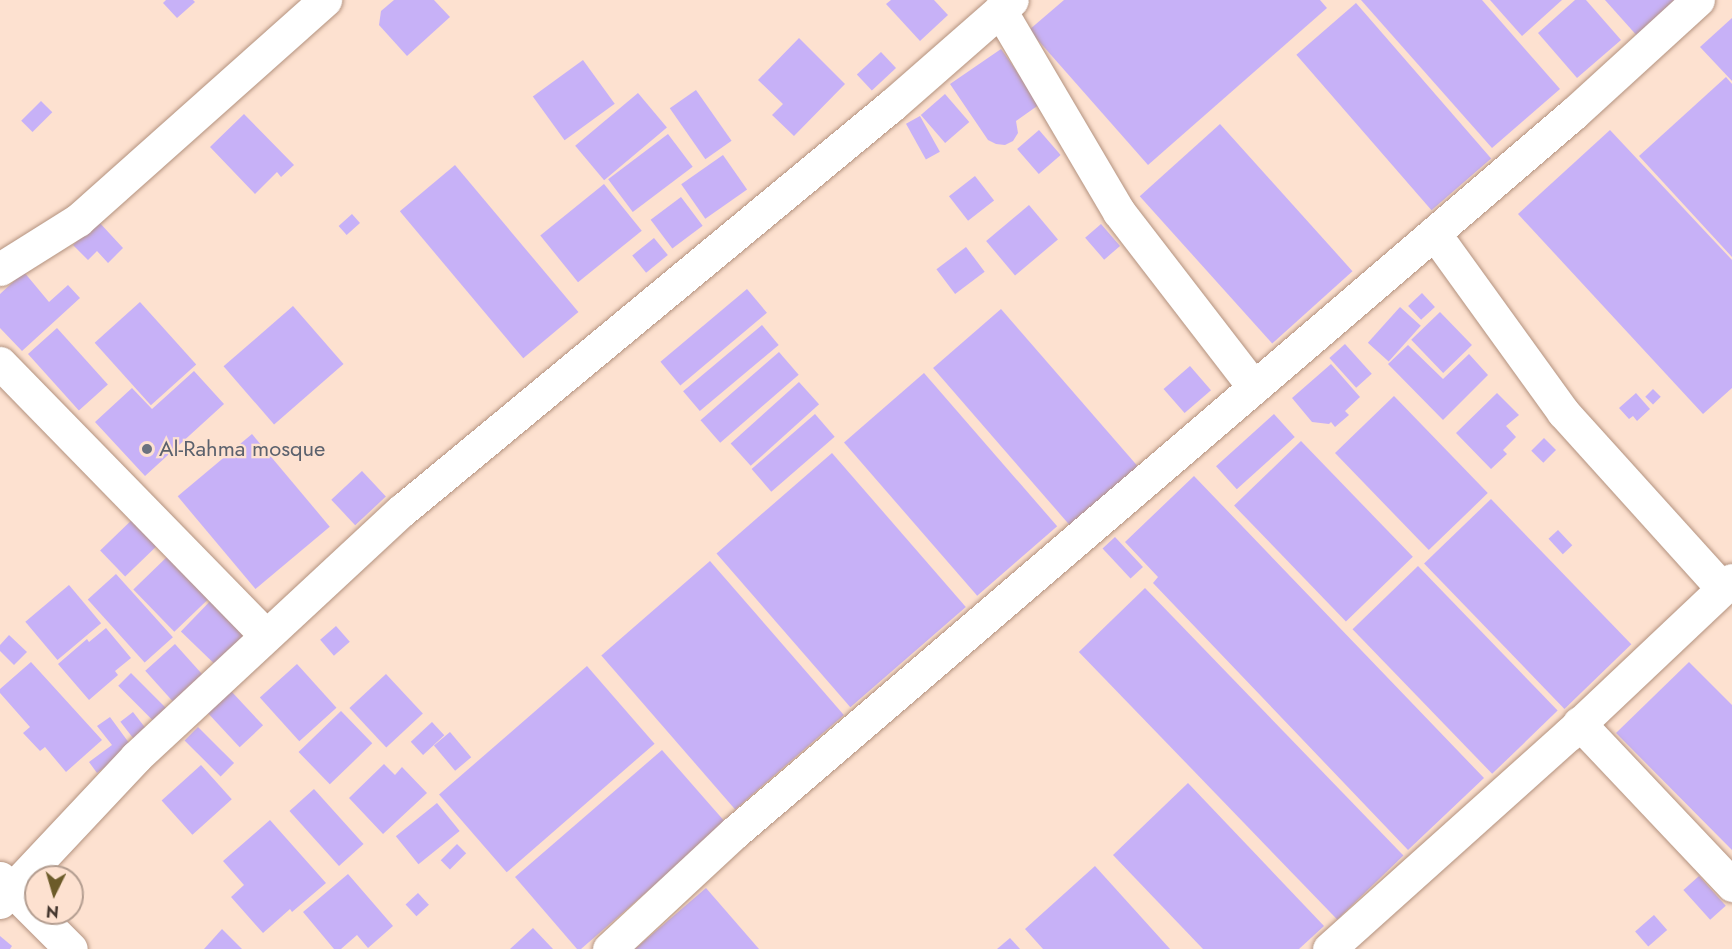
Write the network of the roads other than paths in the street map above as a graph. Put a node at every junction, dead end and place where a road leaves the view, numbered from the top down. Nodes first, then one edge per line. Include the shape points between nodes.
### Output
1 (325, 0) edge
2 (1698, 0) edge
3 (1006, 5) edge
4 (1434, 233) junction
5 (0, 269) edge
6 (0, 363) edge
7 (1254, 387) junction
8 (1727, 584) edge
9 (265, 635) junction
10 (1580, 723) junction
11 (1732, 885) edge
12 (4, 890) edge
13 (70, 949) edge
14 (609, 949) edge
15 (1329, 949) edge

1 - 5 street via 78,220
2 - 4 street
3 - 7 street via 1119,212
3 - 9 street via 892,105 401,511
4 - 7 street
4 - 8 street via 1563,412
6 - 9 street
7 - 14 street via 734,832
8 - 10 street
9 - 12 street
10 - 11 street
10 - 15 street
12 - 13 street

